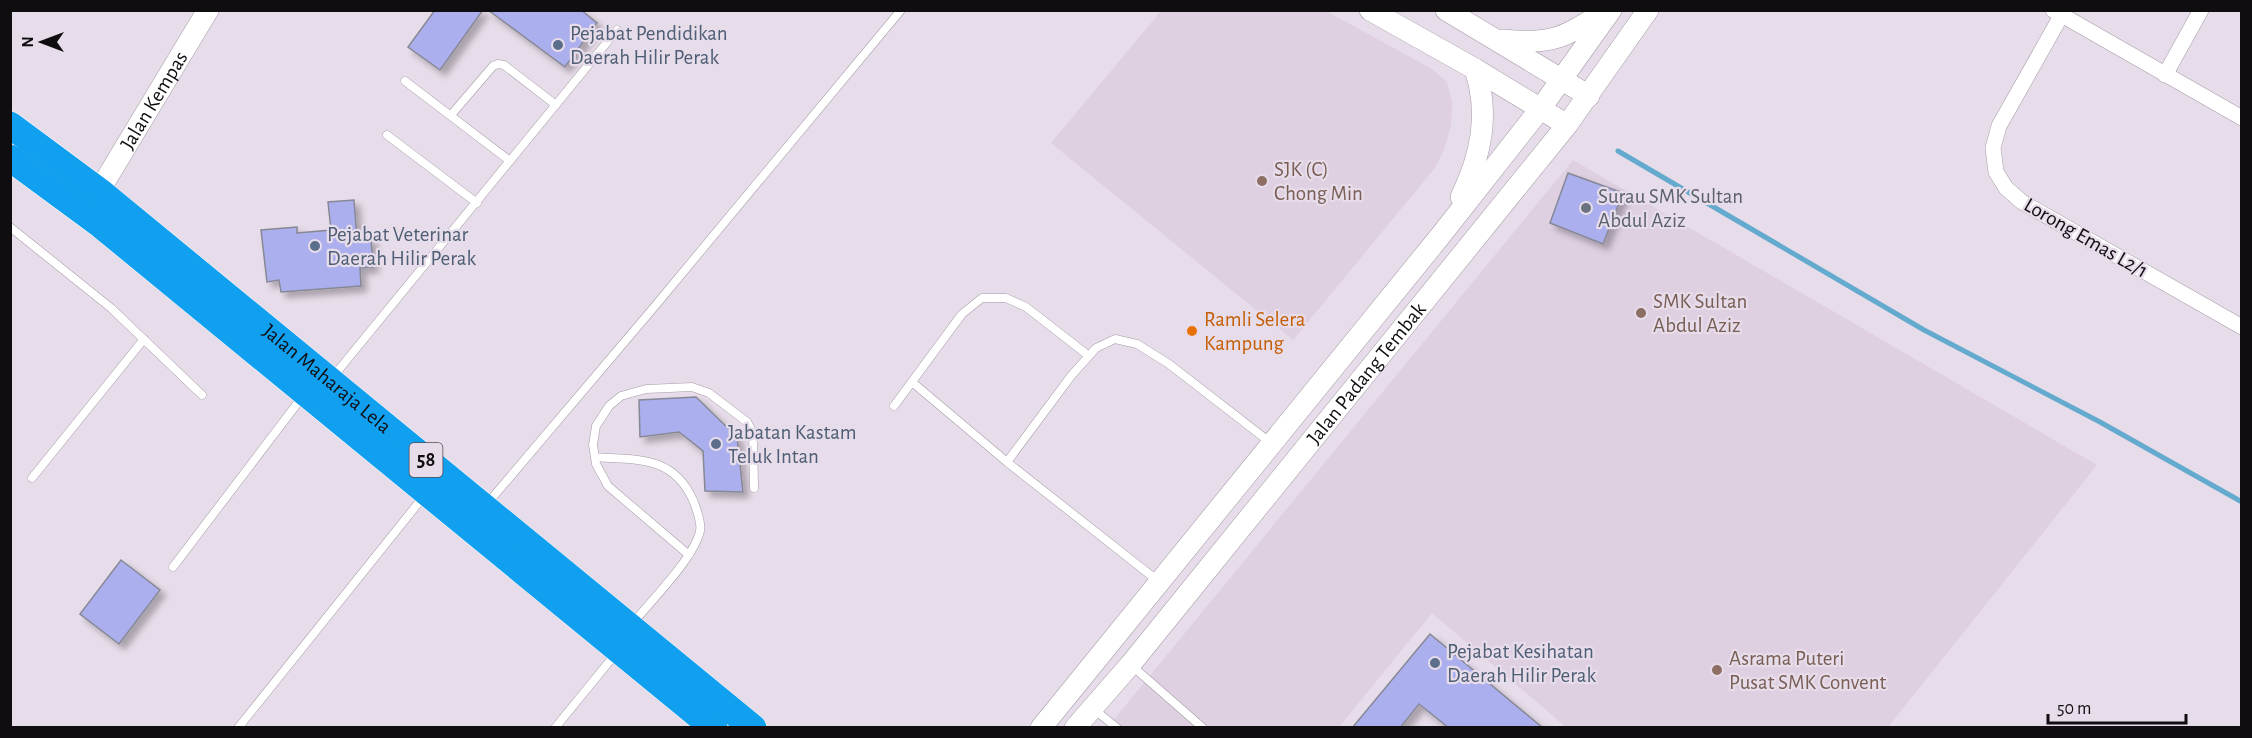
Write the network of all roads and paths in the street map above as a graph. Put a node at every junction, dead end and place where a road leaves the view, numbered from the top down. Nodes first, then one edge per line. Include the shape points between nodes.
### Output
1 (208, 10) edge
2 (901, 10) edge
3 (1370, 10) edge
4 (1446, 10) edge
5 (1605, 10) edge
6 (1611, 10) edge
7 (1648, 10) edge
8 (2201, 10) edge
9 (2057, 13) edge
10 (617, 30) dead end
11 (1496, 40) junction
12 (1475, 69) junction
13 (2165, 75) junction
14 (1561, 80) junction
15 (405, 81) dead end
16 (1589, 96) junction
17 (556, 105) junction
18 (1541, 108) junction
19 (451, 115) junction
20 (2241, 118) edge
21 (1567, 125) junction
22 (10, 126) edge
23 (387, 135) dead end
24 (510, 161) junction
25 (12, 163) edge
26 (99, 191) junction
27 (477, 203) junction
28 (10, 227) edge
29 (1442, 235) junction
30 (2241, 327) edge
31 (144, 339) junction
32 (1089, 356) junction
33 (912, 382) junction
34 (317, 387) junction
35 (202, 395) dead end
36 (894, 406) dead end
37 (1272, 444) junction
38 (595, 457) junction
39 (1007, 462) junction
40 (32, 477) dead end
41 (754, 488) dead end
42 (427, 493) junction
43 (484, 507) junction
44 (689, 555) junction
45 (173, 567) dead end
46 (1160, 582) junction
47 (624, 639) junction
48 (1130, 664) junction
49 (1092, 707) junction
50 (238, 728) edge
51 (555, 728) edge
52 (714, 728) edge
53 (753, 728) edge
54 (1041, 728) edge
55 (1075, 728) edge
56 (1117, 728) edge
57 (1203, 728) edge

1 - 26 main road, Jalan Kempas
2 - 43 lane
3 - 12 main road
4 - 11 main road
5 - 11 main road via 1553,40
6 - 14 main road, Jalan Padang Tembak
7 - 16 main road, Jalan Padang Tembak
8 - 13 street
9 - 13 street
9 - 30 street, Lorong Emas L2/1 via 1998,126 1993,148 1996,172 2022,202
10 - 17 lane
11 - 14 main road
12 - 18 main road
12 - 29 main road via 1484,109 1479,152
13 - 20 street
14 - 16 main road
14 - 18 main road, Jalan Padang Tembak
15 - 19 lane
16 - 21 main road, Jalan Padang Tembak
17 - 19 lane via 498,64
17 - 24 lane
18 - 21 main road
18 - 29 main road, Jalan Padang Tembak
19 - 24 lane
21 - 48 main road, Jalan Padang Tembak
22 - 26 highway, Jalan Maharaja Lela / 58
23 - 27 lane
24 - 27 lane
25 - 34 highway, Jalan Maharaja Lela / 58
26 - 34 highway, Jalan Maharaja Lela / 58
27 - 34 lane
28 - 31 lane
29 - 37 main road, Jalan Padang Tembak
31 - 35 lane
31 - 40 lane
32 - 33 lane via 1026,307 1006,298 982,298 962,314
32 - 37 lane via 1114,339 1137,344
32 - 39 lane
33 - 36 lane
33 - 39 lane
34 - 42 highway, Jalan Maharaja Lela / 58
34 - 43 highway, Jalan Maharaja Lela / 58
34 - 45 lane
37 - 46 main road, Jalan Padang Tembak
38 - 41 lane via 592,445 596,426 621,396 646,389 692,387 709,393 747,422 753,433
38 - 44 lane via 608,486
38 - 44 lane via 662,464 678,478 698,511 701,530
39 - 46 lane
42 - 47 highway, Jalan Maharaja Lela / 58
42 - 50 lane
43 - 47 highway, Jalan Maharaja Lela / 58
44 - 47 lane
46 - 54 main road, Jalan Padang Tembak
47 - 51 lane
47 - 52 highway, Jalan Maharaja Lela / 58
47 - 53 highway, Jalan Maharaja Lela / 58
48 - 49 main road, Jalan Padang Tembak
48 - 57 lane
49 - 55 main road, Jalan Padang Tembak
49 - 56 lane

